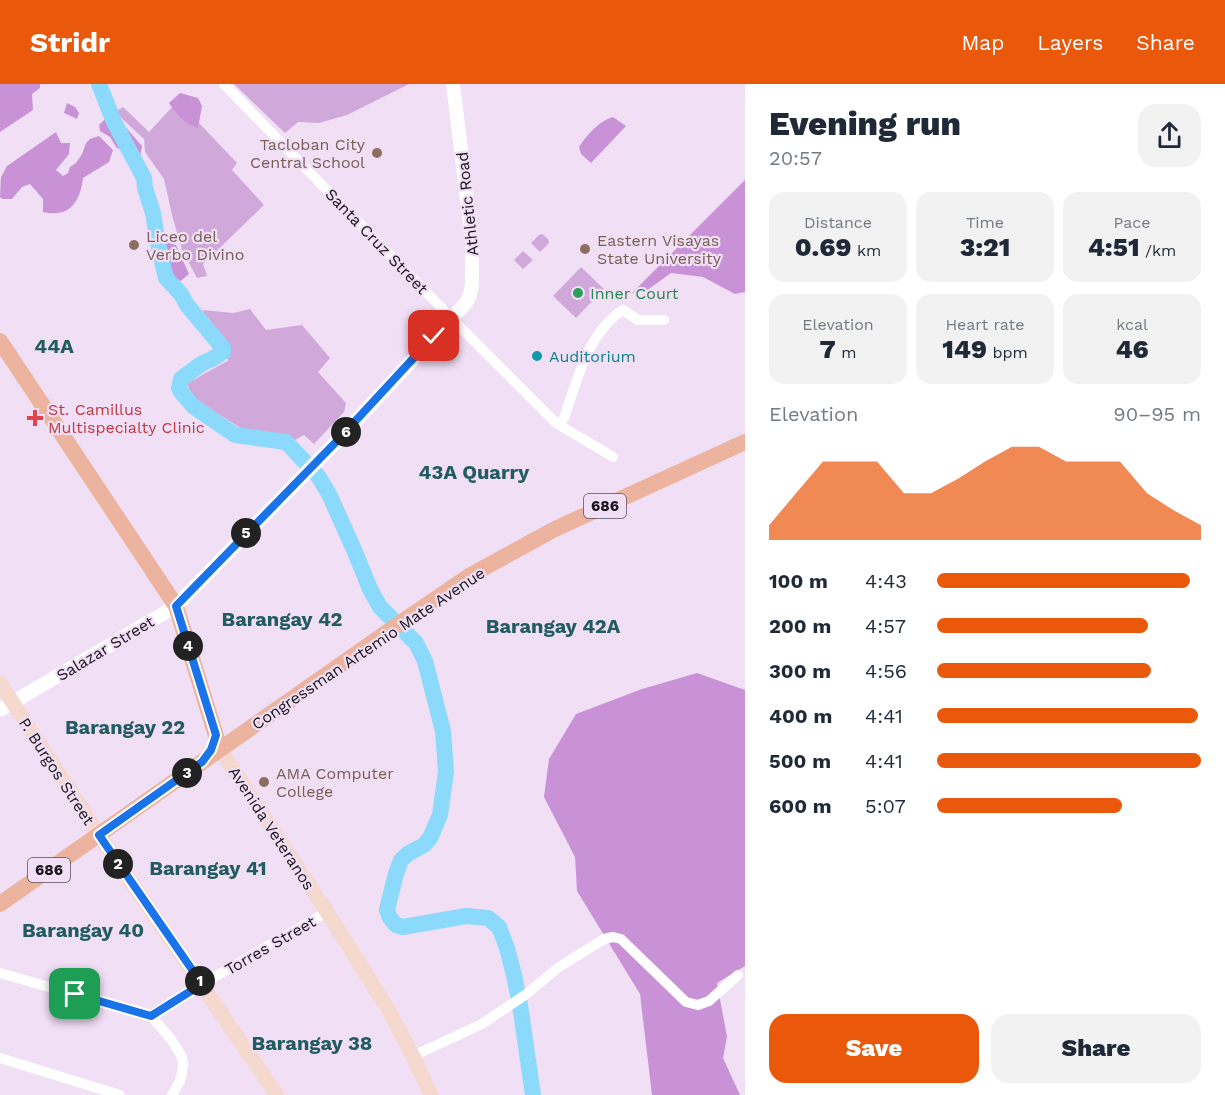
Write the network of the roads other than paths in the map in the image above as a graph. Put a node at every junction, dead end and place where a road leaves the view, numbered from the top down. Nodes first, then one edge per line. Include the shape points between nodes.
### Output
1 (225, 84) edge
2 (453, 84) edge
3 (452, 317) junction
4 (664, 320) dead end
5 (0, 341) edge
6 (556, 423) junction
7 (745, 442) edge
8 (613, 457) dead end
9 (176, 606) junction
10 (0, 683) edge
11 (6, 706) edge
12 (218, 742) junction
13 (99, 835) junction
14 (0, 904) edge
15 (327, 912) junction
16 (0, 973) edge
17 (738, 975) dead end
18 (202, 984) junction
19 (151, 1016) junction
20 (413, 1056) junction
21 (0, 1058) edge
22 (120, 1095) edge
23 (172, 1095) edge
24 (278, 1095) edge
25 (431, 1095) edge

1 - 3 street, Santa Cruz Street
2 - 3 street, Athletic Road via 473,275 470,295
3 - 6 street, Santa Cruz Street
3 - 9 street, Salazar Street
4 - 6 street via 638,320 623,310 601,330 591,346 564,418
5 - 9 main road, Avenida Veteranos
6 - 8 street, Santa Cruz Street
7 - 12 main road, Congressman Artemio Mate Avenue / 686 via 555,530 469,576
9 - 11 street, Salazar Street
9 - 12 main road, Avenida Veteranos
10 - 11 main road, P. Burgos Street
11 - 13 main road, P. Burgos Street
12 - 13 main road, 686 via 202,762
12 - 15 main road, Avenida Veteranos
13 - 14 main road, 686
13 - 18 main road, P. Burgos Street
15 - 18 street, Torres Street
15 - 20 main road, Avenida Veteranos
16 - 19 street
17 - 20 street via 709,1002 686,1002 621,939 604,939 482,1024
18 - 19 street, Torres Street
18 - 24 main road, P. Burgos Street
19 - 23 street via 182,1057 180,1081
20 - 25 main road, Avenida Veteranos
21 - 22 street

